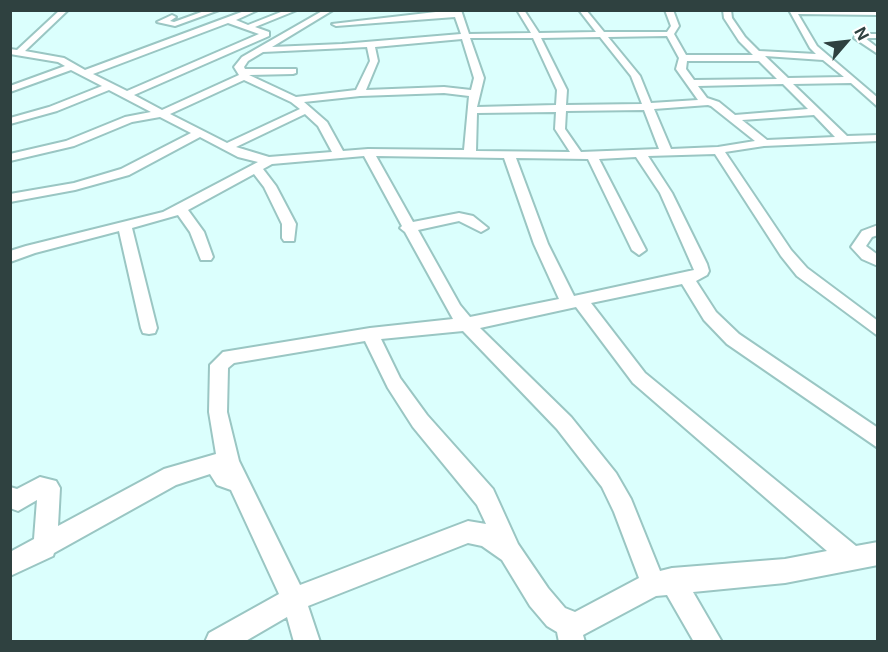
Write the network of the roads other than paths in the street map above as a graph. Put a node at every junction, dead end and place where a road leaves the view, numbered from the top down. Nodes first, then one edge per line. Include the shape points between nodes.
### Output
1 (66, 10) edge
2 (216, 10) edge
3 (255, 10) edge
4 (294, 10) edge
5 (330, 10) edge
6 (520, 10) edge
7 (582, 10) edge
8 (669, 10) edge
9 (727, 10) edge
10 (793, 11) edge
11 (458, 12) edge
12 (868, 13) junction
13 (878, 13) edge
14 (172, 17) dead end
15 (231, 20) junction
16 (878, 21) edge
17 (336, 24) dead end
18 (251, 26) junction
19 (601, 34) junction
20 (670, 34) junction
21 (536, 35) junction
22 (467, 36) junction
23 (878, 36) edge
24 (370, 44) junction
25 (262, 50) junction
26 (15, 51) edge
27 (878, 52) edge
28 (223, 54) junction
29 (756, 56) junction
30 (824, 57) junction
31 (683, 58) junction
32 (245, 59) junction
33 (72, 68) junction
34 (293, 71) dead end
35 (84, 74) junction
36 (242, 74) junction
37 (780, 80) junction
38 (853, 80) junction
39 (690, 83) junction
40 (111, 86) junction
41 (10, 89) edge
42 (360, 93) junction
43 (476, 94) junction
44 (873, 94) edge
45 (128, 95) junction
46 (295, 100) junction
47 (707, 102) junction
48 (878, 104) edge
49 (646, 107) junction
50 (562, 108) junction
51 (306, 110) junction
52 (472, 110) junction
53 (815, 112) junction
54 (163, 113) junction
55 (732, 118) junction
56 (10, 121) edge
57 (200, 133) junction
58 (878, 138) edge
59 (844, 139) junction
60 (764, 143) junction
61 (228, 147) junction
62 (718, 150) junction
63 (666, 151) junction
64 (368, 152) junction
65 (639, 152) junction
66 (338, 153) junction
67 (470, 154) junction
68 (509, 155) junction
69 (578, 156) junction
70 (592, 156) junction
71 (10, 158) edge
72 (269, 161) junction
73 (256, 168) junction
74 (12, 196) edge
75 (181, 209) junction
76 (125, 227) junction
77 (407, 228) junction
78 (481, 228) dead end
79 (878, 229) edge
80 (289, 238) dead end
81 (639, 250) dead end
82 (10, 256) edge
83 (206, 257) dead end
84 (878, 261) edge
85 (688, 279) junction
86 (574, 301) junction
87 (467, 324) junction
88 (149, 328) dead end
89 (878, 330) edge
90 (370, 334) junction
91 (878, 439) edge
92 (237, 482) junction
93 (10, 497) edge
94 (45, 548) junction
95 (510, 552) junction
96 (878, 553) edge
97 (853, 558) junction
98 (10, 565) edge
99 (663, 582) junction
100 (294, 598) junction
101 (570, 633) edge
102 (218, 642) edge
103 (307, 642) edge
104 (709, 642) edge

1 - 26 street
2 - 14 street via 175,24 161,22
3 - 15 street
4 - 18 street
5 - 25 street
6 - 21 street
7 - 19 street
8 - 20 street via 675,26
9 - 29 street via 734,29
10 - 12 street
10 - 30 street via 814,48
11 - 17 street
11 - 22 street
12 - 13 street
12 - 16 street
15 - 18 street
15 - 35 street
18 - 28 street via 266,34
19 - 20 street
19 - 21 street
19 - 49 street via 635,76
20 - 31 street
21 - 22 street
21 - 50 street via 562,90
22 - 24 street
22 - 43 street via 479,78
23 - 27 street via 857,36
24 - 25 street
24 - 42 street via 374,61
25 - 32 street
26 - 33 street via 62,60
28 - 32 street
28 - 45 street
29 - 30 street
29 - 31 street
29 - 37 street
30 - 38 street
31 - 39 street via 681,69
32 - 36 street via 239,67
33 - 35 street
33 - 41 street
34 - 36 street
35 - 40 street
36 - 46 street
36 - 54 street
37 - 38 street
37 - 39 street
37 - 53 street
38 - 44 street
39 - 47 street
40 - 45 street
40 - 56 street via 52,110
42 - 43 street via 444,90
42 - 46 street
43 - 52 street
44 - 48 street
45 - 54 street
46 - 51 street
47 - 49 street
47 - 55 street
49 - 50 street
49 - 63 street
50 - 52 street
50 - 69 street via 560,129
51 - 61 street
51 - 66 street via 323,124
52 - 67 street
53 - 55 street
53 - 59 street
54 - 57 street
54 - 71 street via 129,118 70,144
55 - 60 street
57 - 61 street
57 - 74 street via 125,172 75,186
58 - 59 street
59 - 60 street
60 - 62 street
61 - 72 street via 242,155
62 - 63 street
62 - 89 street via 802,272
63 - 65 street
64 - 66 street
64 - 67 street
64 - 77 street
65 - 70 street
65 - 85 street via 660,181 700,264 702,271
66 - 72 street
67 - 68 street
68 - 69 street
68 - 86 street via 541,244
69 - 70 street
70 - 81 street
72 - 73 street
73 - 75 street
73 - 80 street via 289,224
75 - 76 street
75 - 83 street via 197,232
76 - 82 street
76 - 88 street
77 - 78 street via 459,217
77 - 87 street via 454,309
79 - 84 street via 867,234 858,247
85 - 86 street
85 - 91 street via 710,316 734,339
86 - 87 street
86 - 97 street via 639,378
87 - 90 street
87 - 99 street via 564,423 604,472
90 - 92 street via 222,361 218,412 221,435
90 - 95 street via 394,383 420,421 485,497
92 - 94 street via 224,478 214,463 171,476
92 - 100 street
93 - 94 street via 18,500 40,487 49,488
94 - 98 street
95 - 100 street via 487,535 468,532
95 - 101 street via 539,597
96 - 97 street
97 - 99 street via 785,571
99 - 101 street
99 - 104 street
100 - 102 street
100 - 103 street

